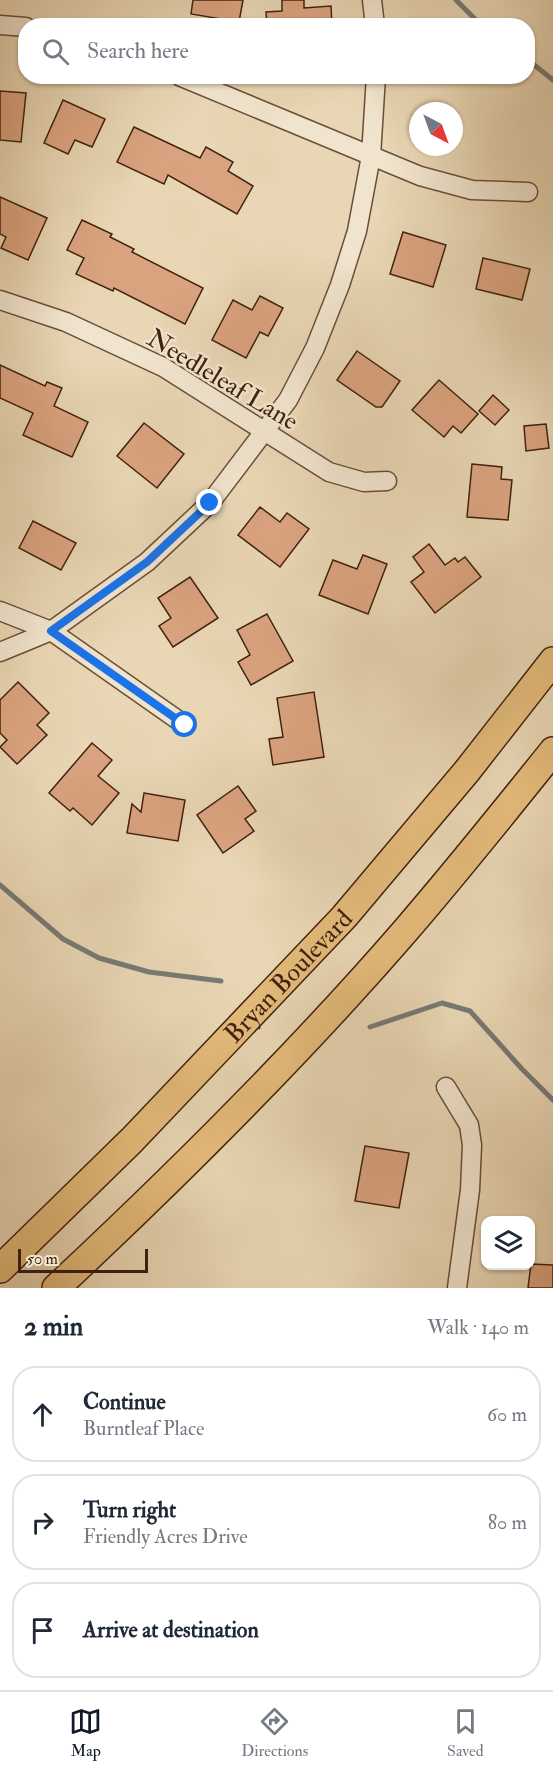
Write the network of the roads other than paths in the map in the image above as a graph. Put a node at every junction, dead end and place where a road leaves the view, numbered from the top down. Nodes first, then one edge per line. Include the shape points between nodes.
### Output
1 (372, 0) edge
2 (374, 18) edge
3 (0, 26) edge
4 (18, 27) edge
5 (198, 84) edge
6 (376, 84) edge
7 (371, 156) junction
8 (528, 192) dead end
9 (0, 300) edge
10 (265, 432) junction
11 (387, 481) dead end
12 (0, 611) edge
13 (51, 631) junction
14 (0, 652) edge
15 (553, 662) edge
16 (185, 725) dead end
17 (553, 751) edge
18 (446, 1087) dead end
19 (0, 1269) edge
20 (56, 1288) edge
21 (457, 1288) edge

1 - 2 street
3 - 4 street
5 - 7 street
6 - 7 street
7 - 8 street via 420,176 472,190
7 - 10 street via 357,231 340,285 315,348 288,400
9 - 10 street, Needleleaf Lane via 66,322 164,367
10 - 11 street, Needleleaf Lane via 329,472 364,482
10 - 13 street via 210,503 155,555
12 - 13 street
13 - 14 street
13 - 16 street
15 - 19 highway, Bryan Boulevard via 468,771 344,917 132,1140
17 - 20 highway via 471,854 338,1006 193,1158
18 - 21 street via 469,1125 472,1145

